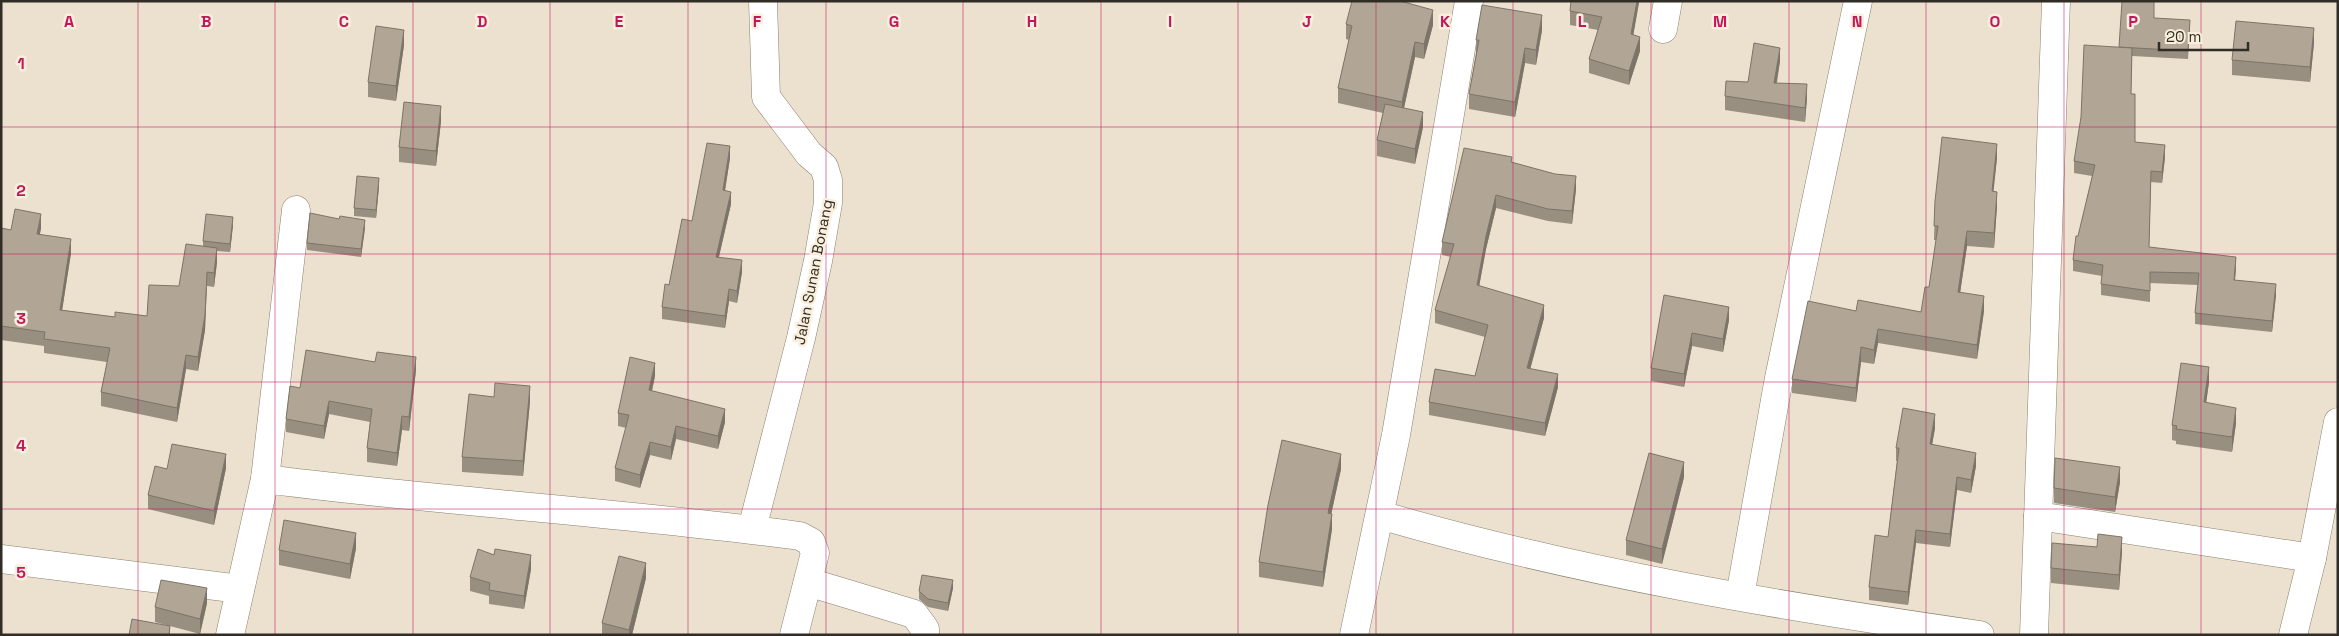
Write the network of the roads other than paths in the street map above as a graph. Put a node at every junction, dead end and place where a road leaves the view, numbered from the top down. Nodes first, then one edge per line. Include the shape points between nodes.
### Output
1 (763, 1) edge
2 (1469, 1) edge
3 (1668, 1) edge
4 (1858, 1) edge
5 (2056, 1) edge
6 (1663, 29) dead end
7 (296, 210) dead end
8 (2338, 422) edge
9 (265, 479) junction
10 (1380, 515) junction
11 (2038, 516) junction
12 (752, 530) junction
13 (2312, 558) junction
14 (1, 559) edge
15 (808, 582) junction
16 (240, 588) junction
17 (1740, 596) junction
18 (230, 635) edge
19 (794, 635) edge
20 (925, 635) edge
21 (1354, 635) edge
22 (1980, 635) edge
23 (2034, 635) edge
24 (2293, 635) edge

1 - 12 street, Jalan Sunan Bonang via 766,97 798,140 824,167 828,180 823,232 801,338
2 - 10 street
3 - 6 street
4 - 17 street via 1779,378
5 - 11 street
7 - 9 street
8 - 13 street
9 - 12 street via 364,492
9 - 16 street
10 - 17 street via 1583,567
10 - 21 street
11 - 13 street
11 - 23 street
12 - 15 street via 800,536 811,542 815,553
13 - 24 street
14 - 16 street
15 - 19 street
15 - 20 street via 914,614 925,629
16 - 18 street
17 - 22 street

